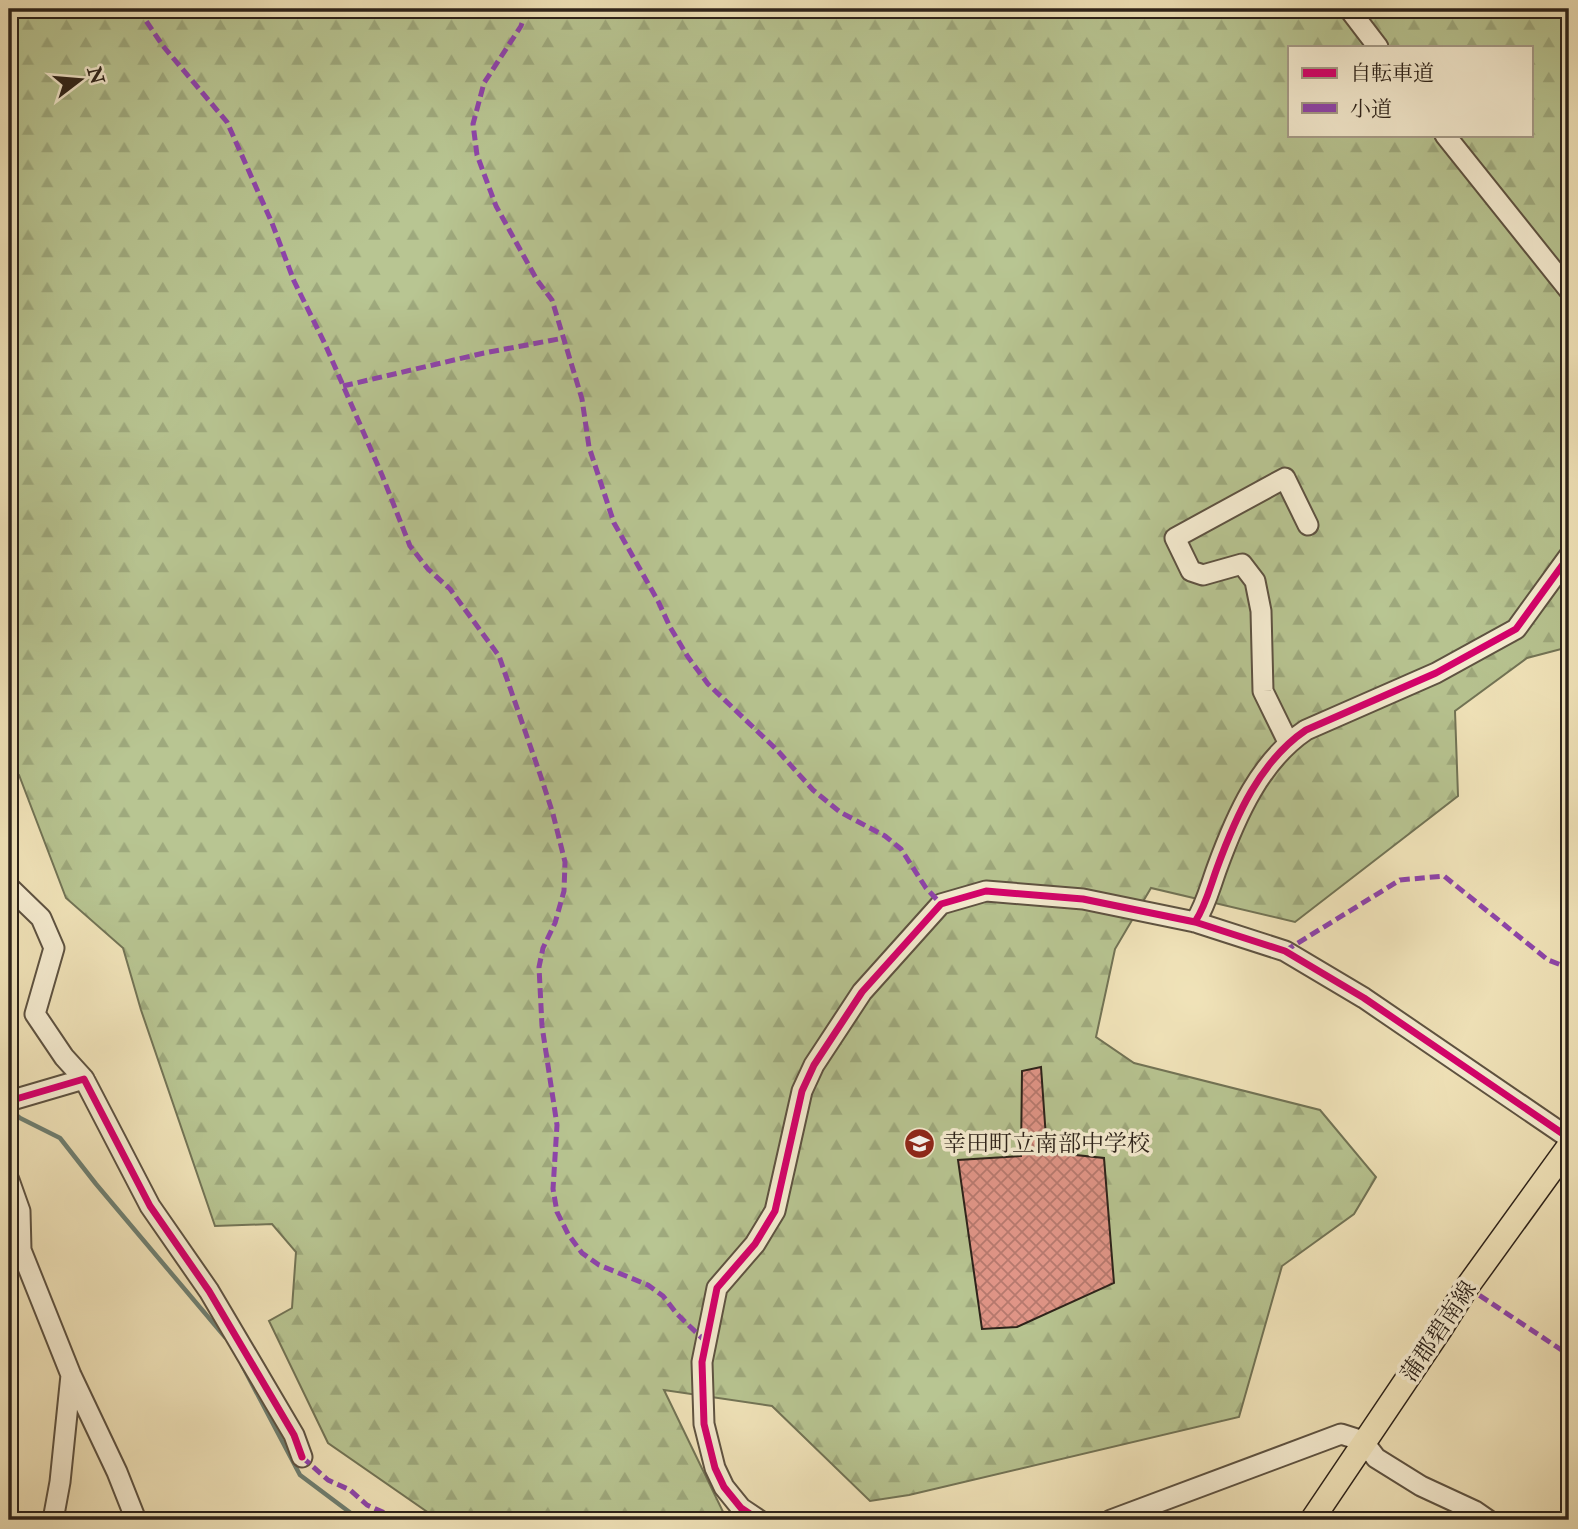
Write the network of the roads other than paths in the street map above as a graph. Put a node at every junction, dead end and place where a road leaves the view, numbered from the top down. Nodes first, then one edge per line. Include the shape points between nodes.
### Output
1 (1349, 9) edge
2 (1377, 46) edge
3 (1446, 136) edge
4 (1569, 290) edge
5 (1308, 525) dead end
6 (1569, 556) edge
7 (1288, 742) junction
8 (9, 887) edge
9 (1195, 922) junction
10 (84, 1079) junction
11 (9, 1101) edge
12 (1569, 1138) edge
13 (1569, 1146) edge
14 (9, 1180) edge
15 (15, 1253) edge
16 (71, 1375) junction
17 (1363, 1441) junction
18 (302, 1457) dead end
19 (53, 1520) edge
20 (136, 1520) edge
21 (759, 1520) edge
22 (1111, 1520) edge
23 (1312, 1520) edge
24 (1488, 1520) edge

1 - 2 street
3 - 4 street
5 - 7 street via 1285,478 1175,538 1191,572 1203,575 1242,564 1255,582 1261,611 1263,691
6 - 7 street via 1516,629 1436,673
7 - 9 street via 1254,783
8 - 10 street via 41,918 54,948 35,1014
9 - 12 street via 1285,951 1364,998
9 - 21 street via 1083,899 986,891 941,904 862,992 802,1091 775,1211 755,1244 717,1288 707,1330 702,1362 704,1424 715,1468 724,1488
10 - 11 street
10 - 18 street via 150,1206 209,1291 294,1435
13 - 17 main road, 蒲郡碧南線
14 - 15 street via 20,1211
15 - 16 street
16 - 19 street
16 - 20 street
17 - 22 street via 1341,1434
17 - 23 main road, 蒲郡碧南線
17 - 24 street via 1376,1458

